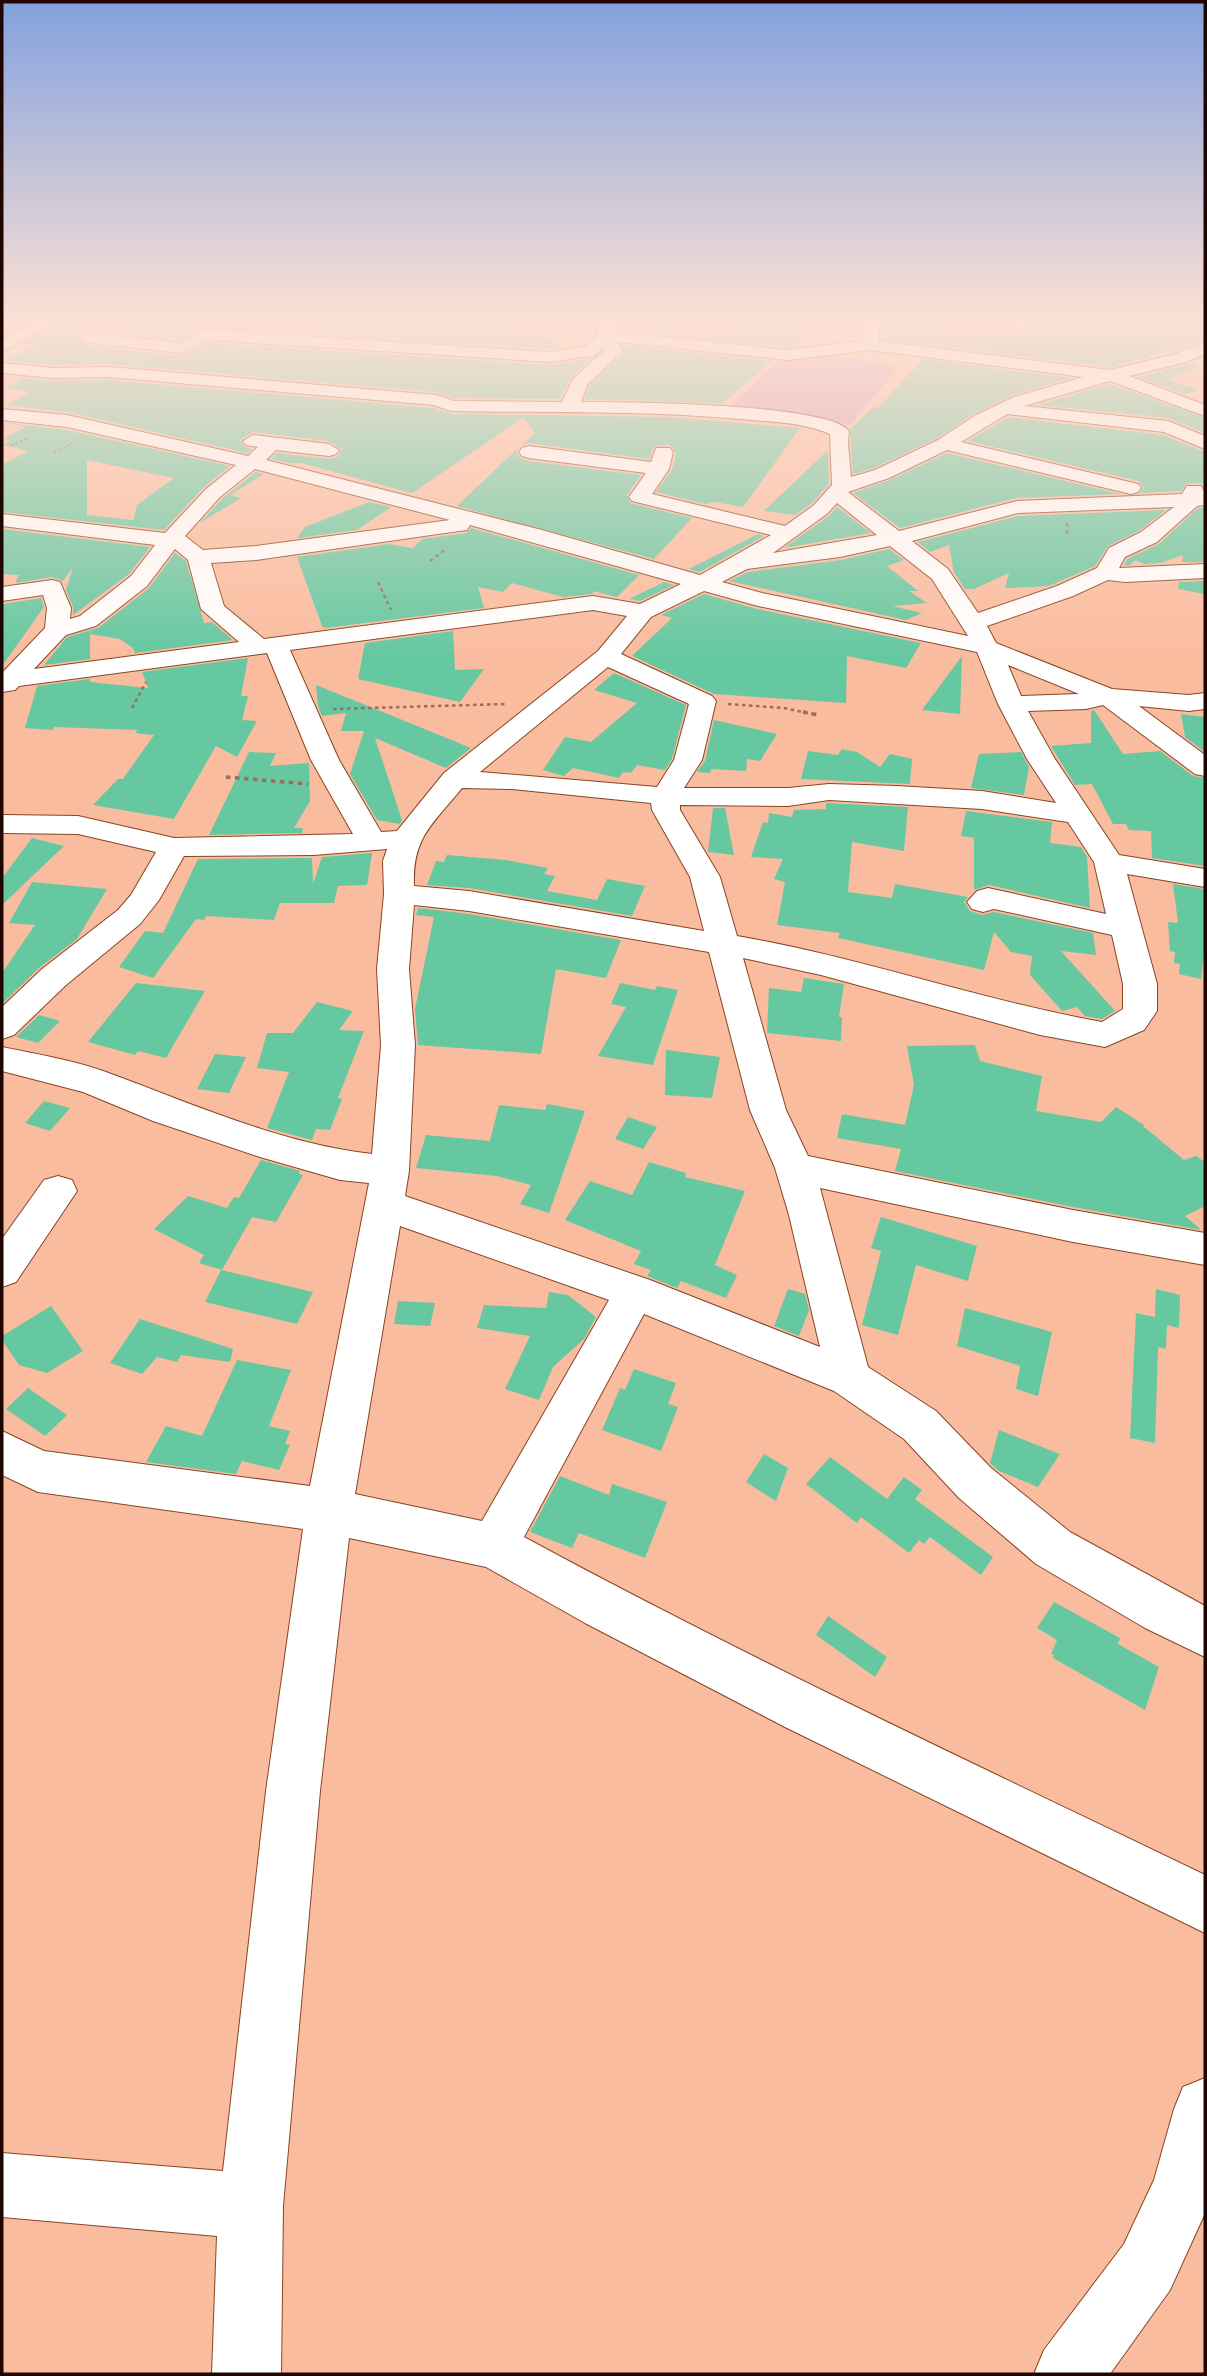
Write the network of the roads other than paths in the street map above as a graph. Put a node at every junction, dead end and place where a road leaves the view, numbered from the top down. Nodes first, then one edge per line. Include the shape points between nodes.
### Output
1 (129, 434) edge
2 (157, 434) edge
3 (840, 434) edge
4 (961, 434) edge
5 (1184, 434) edge
6 (1205, 443) edge
7 (275, 444) junction
8 (945, 444) junction
9 (329, 450) dead end
10 (530, 452) dead end
11 (250, 462) junction
12 (1205, 474) edge
13 (840, 490) junction
14 (1196, 499) edge
15 (2, 520) edge
16 (481, 522) junction
17 (789, 533) junction
18 (892, 538) junction
19 (171, 539) junction
20 (198, 557) junction
21 (740, 564) junction
22 (1205, 571) edge
23 (1105, 573) junction
24 (698, 582) junction
25 (2, 594) edge
26 (643, 612) junction
27 (57, 630) junction
28 (978, 634) junction
29 (267, 646) junction
30 (607, 656) junction
31 (5, 683) edge
32 (1108, 696) junction
33 (1205, 701) edge
34 (1011, 704) junction
35 (1205, 768) edge
36 (454, 779) junction
37 (664, 796) junction
38 (1077, 815) junction
39 (2, 824) edge
40 (389, 841) junction
41 (174, 847) junction
42 (1109, 862) junction
43 (1205, 878) edge
44 (399, 894) junction
45 (983, 902) dead end
46 (1126, 928) junction
47 (726, 946) junction
48 (2, 1027) edge
49 (2, 1059) edge
50 (794, 1168) junction
51 (388, 1188) junction
52 (58, 1191) dead end
53 (1205, 1249) edge
54 (2, 1270) edge
55 (635, 1292) junction
56 (849, 1378) junction
57 (2, 1452) edge
58 (329, 1511) junction
59 (494, 1546) junction
60 (1205, 1632) edge
61 (1205, 1905) edge
62 (1205, 2109) edge
63 (2, 2185) edge
64 (251, 2206) junction
65 (246, 2374) edge
66 (1068, 2374) edge

1 - 11 street
2 - 7 street
3 - 13 street
4 - 8 street
5 - 6 street
7 - 9 street
7 - 11 street
8 - 13 street
8 - 14 street
10 - 17 street via 661,460 639,497
11 - 16 street
11 - 19 street
12 - 14 street
13 - 17 street
13 - 18 street
14 - 18 street via 1017,507
14 - 23 street via 1149,537 1117,553
15 - 19 street
16 - 20 street
16 - 24 street
17 - 21 street
18 - 21 street
18 - 28 street via 940,574
19 - 20 street
19 - 27 street via 139,581 88,621
20 - 29 street via 213,609
21 - 24 street
22 - 23 street
23 - 28 street
24 - 26 street
24 - 28 street via 758,599
25 - 27 street via 52,587 59,608
26 - 29 street via 593,603
26 - 30 street
27 - 31 street
28 - 32 street
28 - 34 street
29 - 31 street
29 - 40 street via 341,786
30 - 36 street
30 - 37 street via 703,701 688,760
32 - 33 street via 1189,704
32 - 34 street
32 - 35 street
34 - 38 street
36 - 37 street
36 - 40 street
37 - 38 street via 897,794 982,800
37 - 47 street via 666,810 705,877
38 - 42 street
39 - 41 street via 78,825
40 - 41 street via 302,847
40 - 44 street via 398,861
41 - 48 street via 144,900 128,917
42 - 43 street
42 - 46 street
44 - 47 street via 469,901
44 - 51 street via 393,969 398,1045
45 - 46 street via 988,898
46 - 47 street via 1140,984 1140,1011 1132,1022 1105,1035 987,1010 821,964
47 - 50 street via 768,1110
49 - 51 street via 92,1081 260,1143 340,1165
50 - 53 street
50 - 56 street
51 - 55 street
51 - 58 street
52 - 54 street
55 - 56 street
55 - 59 street
56 - 60 street via 920,1424 975,1483 1053,1548
57 - 58 street via 38,1471
58 - 59 street
58 - 64 street via 293,1791
59 - 61 street via 791,1703
62 - 66 street via 1184,2187 1147,2267
63 - 64 street
64 - 65 street

